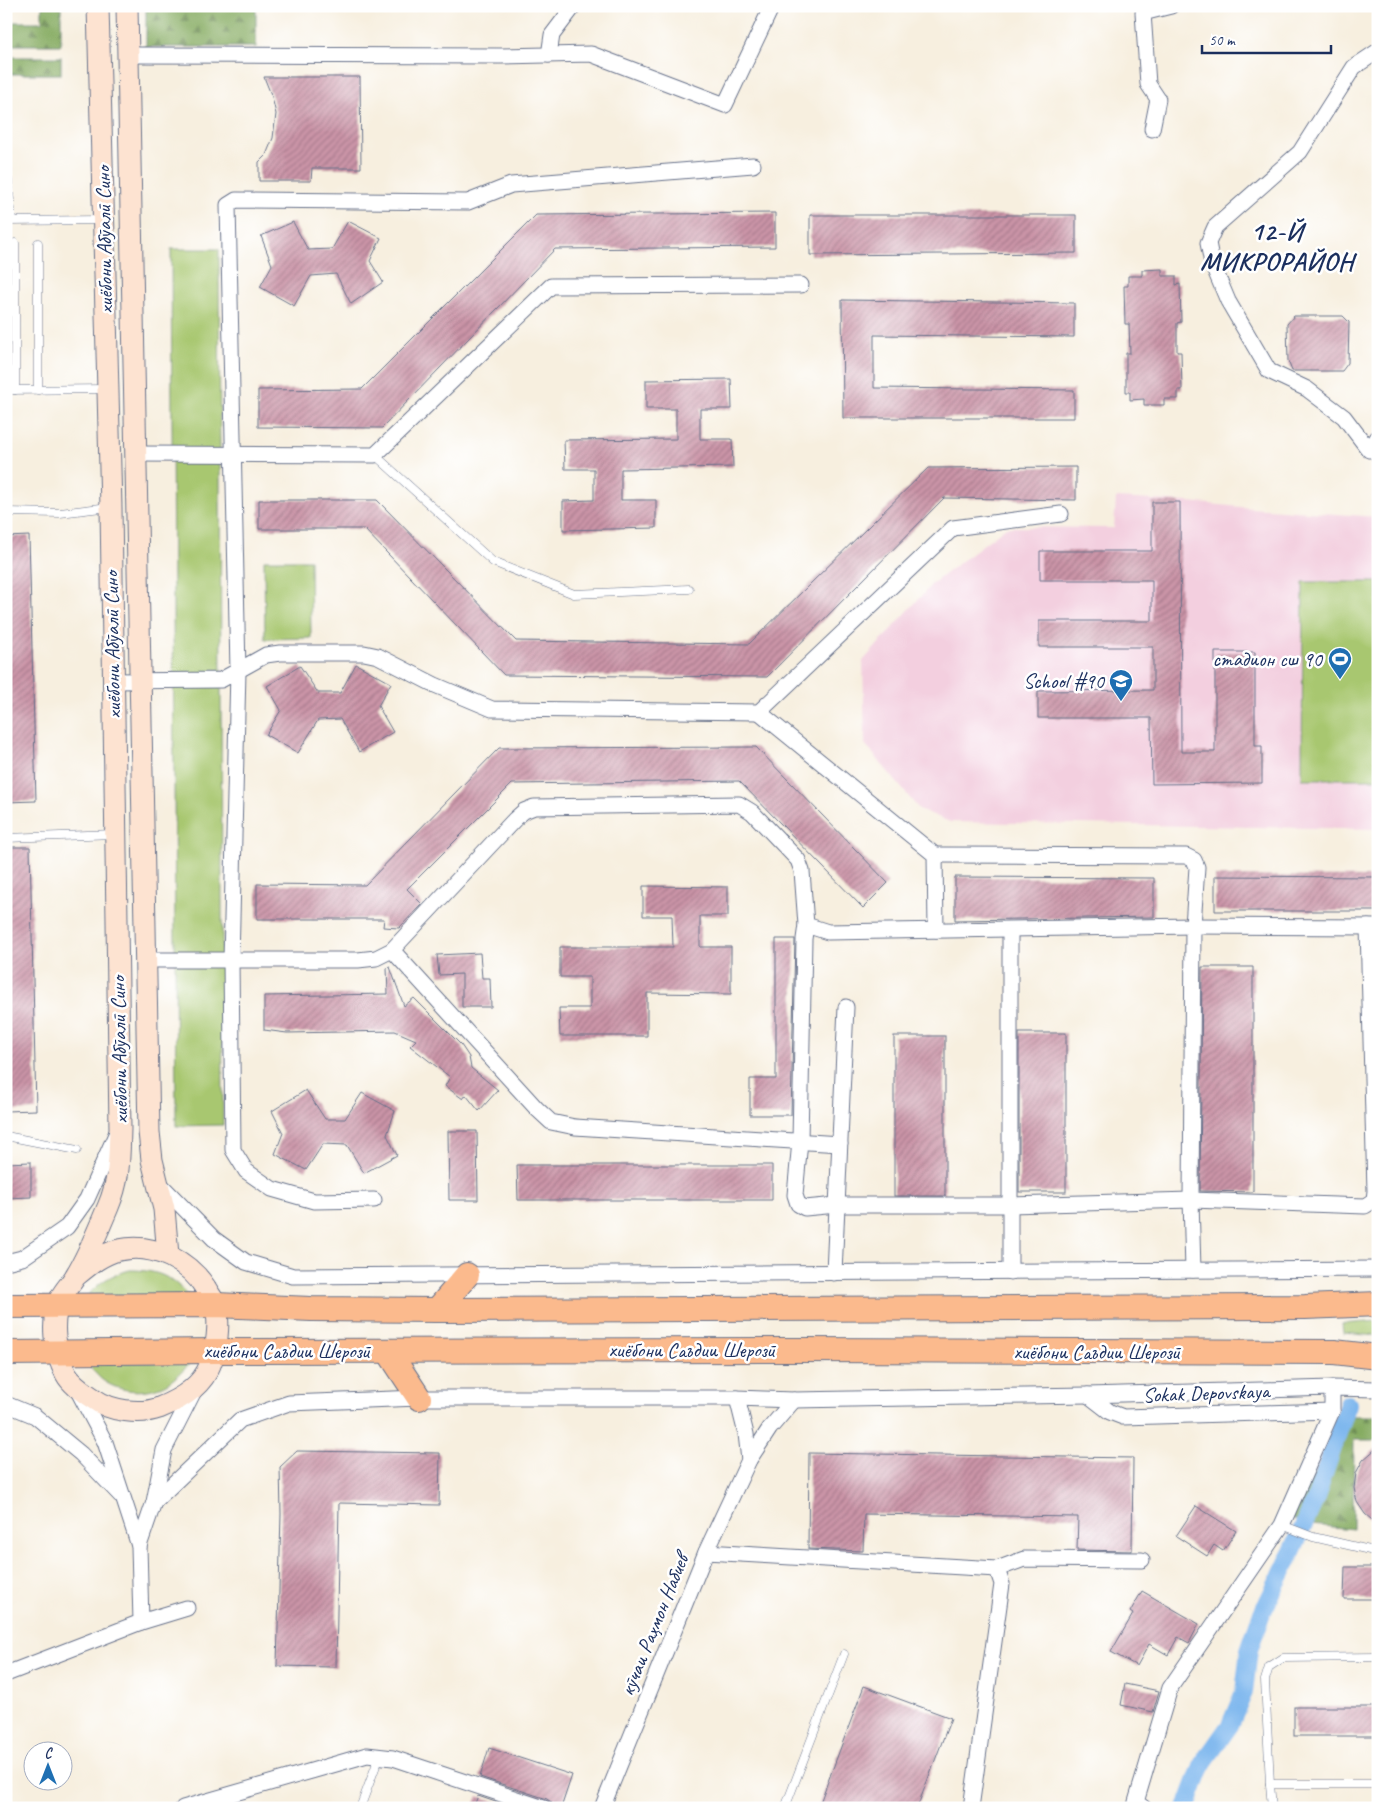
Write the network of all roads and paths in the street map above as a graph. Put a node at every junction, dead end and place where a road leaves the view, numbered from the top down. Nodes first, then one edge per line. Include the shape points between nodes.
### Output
1 (98, 6) edge
2 (127, 6) edge
3 (574, 6) edge
4 (772, 6) edge
5 (1171, 6) edge
6 (1378, 51) edge
7 (548, 55) junction
8 (128, 56) junction
9 (1152, 129) dead end
10 (6, 163) edge
11 (753, 166) dead end
12 (103, 220) junction
13 (9, 221) edge
14 (15, 242) dead end
15 (38, 243) dead end
16 (801, 285) dead end
17 (108, 389) junction
18 (10, 390) edge
19 (38, 390) junction
20 (1378, 437) edge
21 (136, 454) junction
22 (233, 454) junction
23 (375, 455) junction
24 (1373, 455) edge
25 (111, 507) junction
26 (6, 512) edge
27 (1061, 514) dead end
28 (689, 590) dead end
29 (238, 670) junction
30 (140, 680) junction
31 (113, 681) junction
32 (759, 712) junction
33 (115, 834) junction
34 (6, 838) edge
35 (935, 855) junction
36 (806, 925) junction
37 (1192, 926) junction
38 (1373, 927) edge
39 (936, 930) junction
40 (1010, 930) junction
41 (392, 950) junction
42 (146, 960) junction
43 (231, 960) junction
44 (846, 1007) dead end
45 (120, 1126) junction
46 (6, 1136) edge
47 (800, 1141) junction
48 (840, 1144) junction
49 (77, 1150) dead end
50 (159, 1183) junction
51 (374, 1200) dead end
52 (1191, 1200) junction
53 (1010, 1204) junction
54 (837, 1205) junction
55 (168, 1255) junction
56 (6, 1262) edge
57 (1378, 1269) edge
58 (1193, 1270) junction
59 (1010, 1272) junction
60 (834, 1273) junction
61 (77, 1275) junction
62 (467, 1275) junction
63 (1378, 1304) edge
64 (216, 1305) junction
65 (6, 1306) edge
66 (58, 1307) junction
67 (437, 1310) junction
68 (214, 1351) junction
69 (388, 1351) junction
70 (6, 1353) edge
71 (58, 1353) junction
72 (1378, 1357) edge
73 (199, 1382) junction
74 (76, 1387) junction
75 (1332, 1388) junction
76 (1378, 1389) edge
77 (1088, 1395) junction
78 (420, 1398) junction
79 (737, 1398) junction
80 (794, 1400) junction
81 (6, 1404) edge
82 (1332, 1411) junction
83 (749, 1460) junction
84 (125, 1500) junction
85 (154, 1502) junction
86 (1288, 1528) junction
87 (139, 1546) junction
88 (1374, 1551) dead end
89 (706, 1552) junction
90 (1142, 1560) dead end
91 (997, 1570) junction
92 (187, 1608) dead end
93 (141, 1622) junction
94 (844, 1654) dead end
95 (1378, 1657) edge
96 (6, 1674) edge
97 (380, 1755) junction
98 (1270, 1784) junction
99 (1378, 1784) edge
100 (183, 1808) edge
101 (360, 1808) edge
102 (544, 1808) edge
103 (602, 1808) edge
104 (785, 1808) edge
105 (971, 1808) edge
106 (1144, 1808) edge
107 (1272, 1808) edge

1 - 12 main road, хиёбони Абӯалӣ Сино
2 - 8 main road, хиёбони Абӯалӣ Сино
3 - 7 street via 552,35
4 - 7 street via 725,105 591,54
5 - 9 street via 1143,13 1148,84 1158,99
6 - 24 street via 1354,67 1300,152 1215,227 1208,242 1212,263 1228,301 1269,371 1308,389 1344,417
7 - 8 street
8 - 21 main road, хиёбони Абӯалӣ Сино
10 - 13 lane
11 - 22 street via 512,185 468,202 236,200 228,205
12 - 13 lane
12 - 17 main road, хиёбони Абӯалӣ Сино
14 - 18 lane
15 - 19 lane
16 - 23 street via 552,286
17 - 19 lane
17 - 25 main road, хиёбони Абӯалӣ Сино
18 - 19 lane
20 - 24 street
21 - 22 street
21 - 30 main road, хиёбони Абӯалӣ Сино
22 - 23 street
22 - 29 street
23 - 28 lane via 493,562 574,594
25 - 26 lane via 60,513
25 - 31 main road, хиёбони Абӯалӣ Сино
27 - 32 street via 953,528
29 - 30 street via 221,680
29 - 32 street via 266,655 280,653 364,653 378,656 435,686 492,709
29 - 43 street
30 - 31 street
30 - 42 main road, хиёбони Абӯалӣ Сино
31 - 33 main road, хиёбони Абӯалӣ Сино
32 - 35 street
33 - 34 lane
33 - 45 main road, хиёбони Абӯалӣ Сино
35 - 37 street via 1186,856 1194,860 1197,867
35 - 39 street
36 - 39 street via 828,932
36 - 41 street via 802,871 798,860 752,812 739,804 534,807 516,819
36 - 47 street
37 - 38 street
37 - 40 street
37 - 52 street
38 - 52 street via 1374,1200 1365,1206
39 - 40 street
40 - 53 street
41 - 43 street via 376,958 358,960
41 - 47 street via 551,1122 575,1128
42 - 43 street
42 - 50 main road, хиёбони Абӯалӣ Сино via 149,1132
43 - 51 street via 233,1150 246,1171 272,1189 314,1201
44 - 48 street
45 - 56 street via 86,1199 67,1227 22,1258
45 - 61 main road, хиёбони Абӯалӣ Сино via 118,1178
46 - 49 lane
47 - 48 street
47 - 54 street via 795,1195 798,1204 805,1208
48 - 54 street
50 - 55 main road, хиёбони Абӯалӣ Сино
50 - 62 street via 214,1239 246,1262 294,1276
52 - 53 street
52 - 58 street
53 - 54 street
53 - 59 street
54 - 60 street
55 - 61 main road, хиёбони Абӯалӣ Сино via 144,1249 119,1250 96,1260
55 - 64 main road, хиёбони Абӯалӣ Сино via 189,1268 206,1287
57 - 58 street
58 - 59 street
59 - 60 street
60 - 62 street
61 - 66 main road, хиёбони Абӯалӣ Сино
62 - 67 main road
63 - 67 main road, хиёбони Саъдии Шерозӣ
64 - 66 main road, хиёбони Саъдии Шерозӣ
64 - 67 main road, хиёбони Саъдии Шерозӣ
64 - 68 main road, хиёбони Абӯалӣ Сино via 218,1335
65 - 66 main road, хиёбони Саъдии Шерозӣ
66 - 71 main road, хиёбони Абӯалӣ Сино via 54,1333
68 - 69 main road, хиёбони Саъдии Шерозӣ
68 - 71 main road, хиёбони Саъдии Шерозӣ
68 - 73 main road, хиёбони Абӯалӣ Сино via 210,1367
69 - 72 main road, хиёбони Саъдии Шерозӣ via 1334,1352
69 - 78 main road
70 - 71 main road, хиёбони Саъдии Шерозӣ
71 - 74 main road, хиёбони Абӯалӣ Сино via 66,1374
73 - 74 main road, хиёбони Абӯалӣ Сино via 179,1400 154,1410 126,1411 99,1403
73 - 85 street via 164,1450
74 - 84 street via 104,1442
75 - 76 street
75 - 77 street
75 - 82 street
77 - 80 street
77 - 82 street, Sokak Depovskaya via 1110,1412 1123,1416
78 - 79 street
78 - 85 street via 289,1403 240,1420
79 - 80 street
79 - 83 street
80 - 83 street, кӯчаи Раҳмон Набиев
81 - 84 street via 35,1416 81,1454
82 - 86 street
83 - 89 street, кӯчаи Раҳмон Набиев
84 - 87 street
85 - 87 street
86 - 88 lane
86 - 106 street via 1170,1688 1136,1802
87 - 93 street
89 - 91 street
89 - 103 street, кӯчаи Раҳмон Набиев
90 - 91 street via 1024,1559
91 - 105 street via 1002,1584
92 - 93 street
93 - 96 street
94 - 104 lane
95 - 98 lane via 1283,1658 1269,1667 1265,1680
97 - 100 street via 367,1755
97 - 101 lane
97 - 102 street
98 - 99 lane
98 - 107 lane

